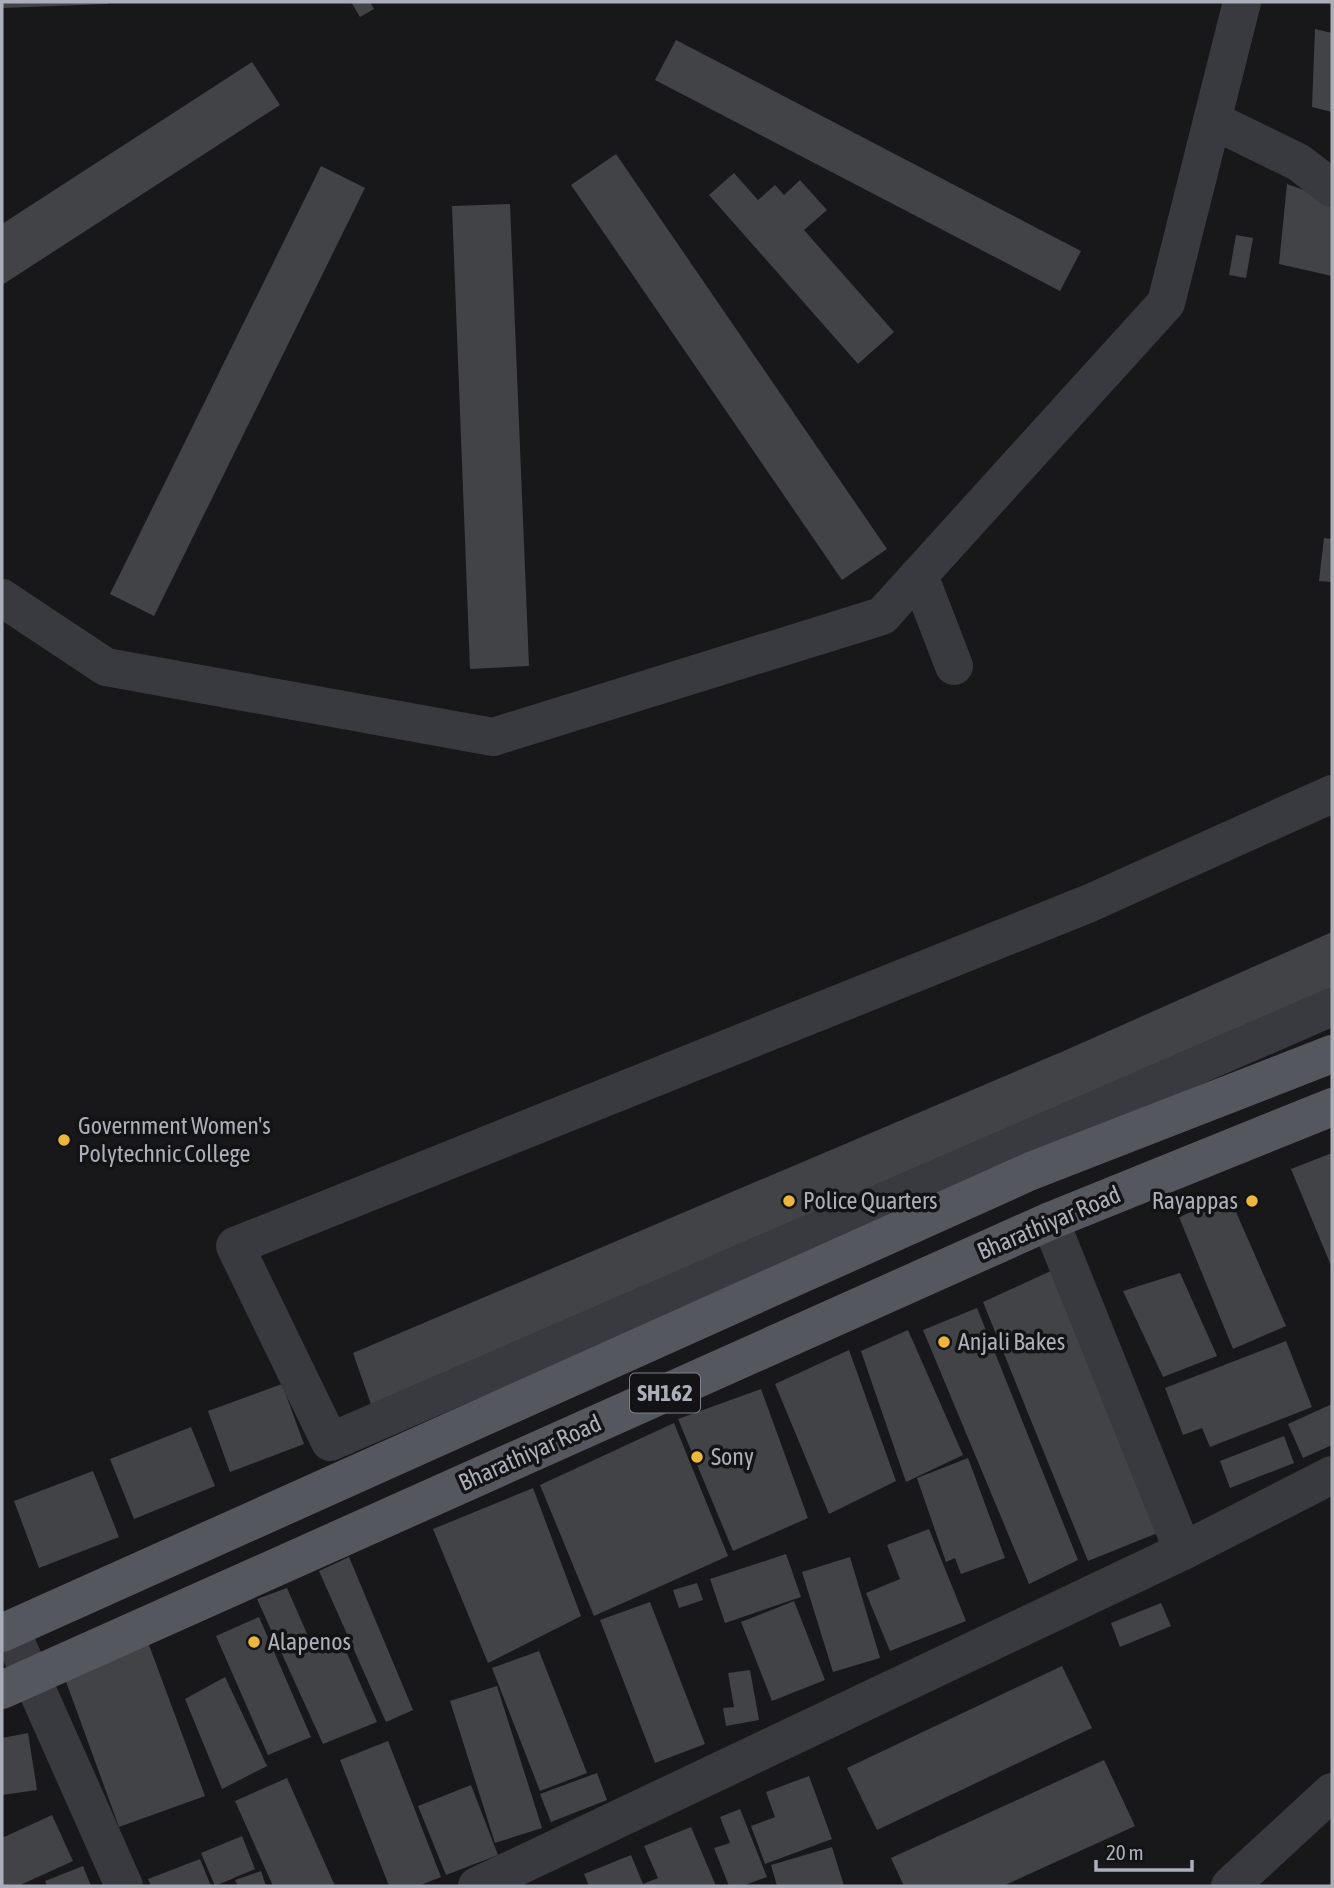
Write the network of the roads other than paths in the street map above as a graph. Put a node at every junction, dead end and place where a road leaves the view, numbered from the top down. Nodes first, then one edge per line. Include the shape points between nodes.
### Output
1 (1242, 2) edge
2 (1212, 120) junction
3 (1332, 188) edge
4 (919, 575) junction
5 (4, 601) edge
6 (954, 666) dead end
7 (1332, 794) edge
8 (1332, 1007) edge
9 (1332, 1054) edge
10 (1332, 1107) edge
11 (1050, 1221) junction
12 (1332, 1475) edge
13 (1183, 1551) junction
14 (6, 1631) edge
15 (16, 1683) edge
16 (1332, 1791) edge
17 (1332, 1826) edge
18 (124, 1886) edge
19 (477, 1886) edge
20 (1230, 1886) edge
21 (1266, 1886) edge

1 - 2 street
2 - 3 street via 1298,162
2 - 4 street via 1166,303
4 - 5 street via 882,615 493,737 106,667
4 - 6 street
7 - 8 street via 1090,903 235,1246 330,1442
9 - 14 main road, SH162 via 1031,1171
10 - 11 main road, Bharathiyar Road / SH162
11 - 13 street
11 - 15 main road, Bharathiyar Road / SH162
12 - 13 street
13 - 19 street
14 - 15 street
15 - 18 street
16 - 20 street
17 - 21 street

